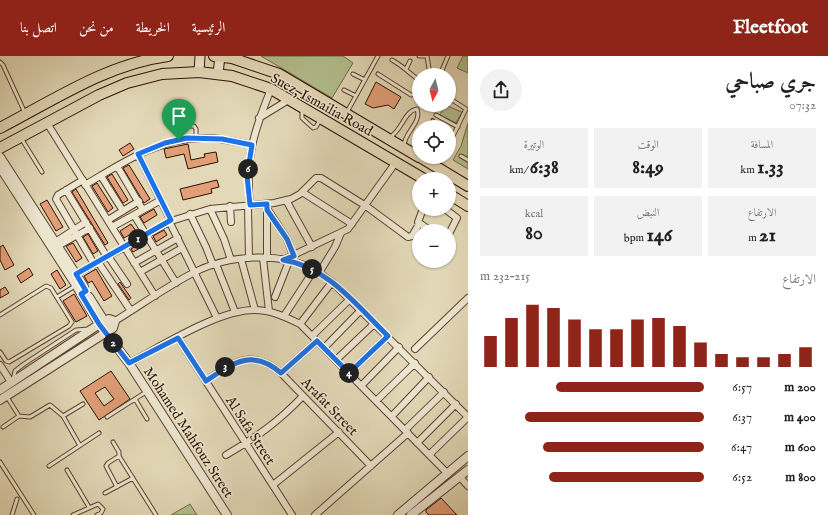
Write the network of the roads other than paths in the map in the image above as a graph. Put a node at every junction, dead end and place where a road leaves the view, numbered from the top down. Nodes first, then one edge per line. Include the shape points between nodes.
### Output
1 (168, 56) edge
2 (200, 56) edge
3 (214, 56) edge
4 (220, 56) edge
5 (249, 56) edge
6 (378, 56) edge
7 (419, 56) edge
8 (426, 56) edge
9 (448, 56) edge
10 (146, 58) edge
11 (392, 60) dead end
12 (410, 61) dead end
13 (0, 62) edge
14 (264, 68) junction
15 (429, 68) edge
16 (443, 68) edge
17 (406, 69) junction
18 (199, 72) junction
19 (218, 74) junction
20 (353, 74) dead end
21 (378, 74) dead end
22 (412, 75) edge
23 (365, 80) junction
24 (271, 89) junction
25 (344, 90) dead end
26 (412, 95) edge
27 (356, 96) junction
28 (290, 98) junction
29 (456, 103) edge
30 (412, 112) edge
31 (417, 112) edge
32 (346, 113) junction
33 (26, 114) junction
34 (436, 115) dead end
35 (259, 118) junction
36 (47, 122) junction
37 (171, 126) dead end
38 (0, 128) edge
39 (458, 128) junction
40 (398, 130) junction
41 (456, 131) edge
42 (20, 136) junction
43 (407, 136) junction
44 (196, 138) junction
45 (388, 138) junction
46 (252, 145) junction
47 (0, 148) edge
48 (404, 148) junction
49 (412, 153) edge
50 (138, 154) junction
51 (461, 156) dead end
52 (0, 157) edge
53 (468, 160) edge
54 (396, 162) junction
55 (431, 164) edge
56 (117, 166) junction
57 (0, 167) edge
58 (42, 172) dead end
59 (412, 172) edge
60 (101, 176) junction
61 (84, 182) junction
62 (468, 186) edge
63 (66, 190) junction
64 (302, 192) junction
65 (161, 200) junction
66 (286, 200) junction
67 (456, 201) edge
68 (139, 202) junction
69 (249, 205) junction
70 (230, 206) junction
71 (366, 206) junction
72 (468, 206) edge
73 (267, 207) junction
74 (210, 209) junction
75 (143, 210) junction
76 (122, 211) junction
77 (190, 214) junction
78 (134, 215) junction
79 (35, 216) junction
80 (419, 216) edge
81 (108, 220) junction
82 (170, 221) junction
83 (86, 222) junction
84 (231, 222) dead end
85 (352, 224) junction
86 (420, 224) edge
87 (112, 227) junction
88 (90, 228) junction
89 (76, 232) junction
90 (341, 233) junction
91 (146, 235) junction
92 (412, 236) edge
93 (178, 238) junction
94 (57, 244) junction
95 (124, 247) junction
96 (312, 247) junction
97 (182, 248) junction
98 (156, 251) junction
99 (108, 256) junction
100 (294, 256) junction
101 (249, 258) junction
102 (265, 258) junction
103 (161, 259) junction
104 (241, 259) junction
105 (231, 260) junction
106 (286, 261) junction
107 (96, 263) junction
108 (134, 264) junction
109 (214, 265) junction
110 (316, 271) junction
111 (140, 272) junction
112 (194, 272) junction
113 (76, 274) junction
114 (123, 278) junction
115 (332, 282) junction
116 (176, 283) junction
117 (113, 284) junction
118 (127, 284) dead end
119 (76, 285) junction
120 (84, 292) junction
121 (155, 296) junction
122 (57, 297) junction
123 (275, 297) dead end
124 (468, 298) edge
125 (350, 299) junction
126 (254, 310) junction
127 (361, 310) junction
128 (130, 311) junction
129 (269, 311) junction
130 (235, 312) junction
131 (0, 315) edge
132 (284, 316) junction
133 (217, 318) junction
134 (115, 320) junction
135 (101, 323) junction
136 (375, 323) junction
137 (300, 324) junction
138 (91, 329) junction
139 (108, 331) junction
140 (312, 336) junction
141 (388, 336) junction
142 (178, 338) junction
143 (317, 341) junction
144 (399, 347) junction
145 (324, 348) junction
146 (415, 349) dead end
147 (0, 352) edge
148 (50, 357) junction
149 (336, 360) junction
150 (129, 363) junction
151 (415, 363) junction
152 (0, 365) edge
153 (56, 365) junction
154 (281, 373) junction
155 (349, 373) junction
156 (429, 377) junction
157 (206, 381) junction
158 (12, 382) junction
159 (361, 386) junction
160 (1, 388) edge
161 (147, 391) junction
162 (444, 392) junction
163 (303, 396) junction
164 (3, 398) edge
165 (135, 399) junction
166 (376, 401) junction
167 (83, 404) dead end
168 (456, 404) junction
169 (19, 416) junction
170 (63, 416) junction
171 (392, 416) junction
172 (107, 417) dead end
173 (468, 417) edge
174 (147, 419) dead end
175 (3, 427) dead end
176 (339, 432) junction
177 (406, 432) junction
178 (99, 433) dead end
179 (113, 442) dead end
180 (417, 443) junction
181 (80, 444) junction
182 (246, 444) junction
183 (226, 455) dead end
184 (429, 455) junction
185 (119, 456) junction
186 (468, 456) edge
187 (0, 462) edge
188 (49, 466) dead end
189 (371, 466) junction
190 (66, 470) dead end
191 (468, 470) edge
192 (448, 474) junction
193 (460, 477) junction
194 (133, 478) junction
195 (273, 485) junction
196 (468, 486) edge
197 (117, 487) junction
198 (105, 494) dead end
199 (16, 499) dead end
200 (89, 507) junction
201 (413, 511) edge
202 (77, 514) edge
203 (12, 515) edge
204 (34, 515) edge
205 (73, 515) edge
206 (96, 515) edge
207 (156, 515) edge
208 (227, 515) edge
209 (292, 515) edge
210 (315, 515) edge
211 (398, 515) edge

1 - 10 main road
2 - 18 main road
3 - 4 main road, Suez, Ismailia Road
4 - 14 main road, Suez, Ismailia Road
4 - 19 main road
5 - 14 main road
6 - 23 lane
7 - 8 lane
8 - 15 lane
9 - 16 lane
10 - 33 main road via 101,75
11 - 17 lane
12 - 17 lane
13 - 33 lane
14 - 32 main road, Suez, Ismailia Road via 293,81
17 - 22 lane
18 - 19 main road, Suez, Ismailia Road
18 - 36 main road, Suez, Ismailia Road via 162,74 127,83
19 - 24 main road, Suez, Ismailia Road
20 - 23 lane
21 - 26 lane
23 - 27 lane
24 - 28 main road, Suez, Ismailia Road
24 - 35 street
25 - 27 lane
27 - 32 lane
28 - 35 street
28 - 54 main road, Suez, Ismailia Road
29 - 39 lane via 466,109
30 - 40 lane
31 - 43 lane via 418,119
32 - 45 main road, Suez, Ismailia Road
33 - 38 main road
34 - 39 lane
35 - 46 street
36 - 42 main road, Suez, Ismailia Road
36 - 61 street
37 - 44 lane via 194,126
39 - 41 lane
40 - 43 lane
40 - 45 lane
42 - 47 main road, Suez, Ismailia Road
42 - 58 lane
43 - 48 lane
44 - 46 street via 222,139
44 - 50 street via 165,143
45 - 48 main road, Suez, Ismailia Road
46 - 69 street via 247,176
48 - 49 main road, Suez, Ismailia Road
50 - 56 street
50 - 65 street
51 - 53 lane
52 - 79 street, Mohamed Mahfouz Street
54 - 59 main road, Suez, Ismailia Road
54 - 71 street
55 - 62 main road, Suez, Ismailia Road
56 - 60 street
56 - 68 street
57 - 79 street, Mohamed Mahfouz Street
60 - 61 street
60 - 76 street
61 - 63 street
61 - 81 street
63 - 83 street
63 - 89 street via 56,199
64 - 66 street
64 - 71 street via 312,180 320,178
64 - 85 street
65 - 75 street
65 - 82 street
66 - 73 street
66 - 96 street
67 - 72 main road
68 - 75 street
68 - 76 street
69 - 70 street
69 - 73 street
69 - 101 street
70 - 74 street
70 - 84 street
71 - 85 street
71 - 92 street via 408,238
73 - 100 street via 287,239
73 - 102 street
74 - 77 street
74 - 105 street
75 - 78 street
76 - 81 street
77 - 82 street
77 - 109 street
78 - 87 street
78 - 91 street
79 - 94 street, Mohamed Mahfouz Street
79 - 119 street, Mohamed Mahfouz Street
80 - 86 street
81 - 87 street
82 - 91 street
82 - 93 street
83 - 88 street
83 - 89 street
85 - 90 street
87 - 95 street
88 - 89 street
88 - 99 street
89 - 94 street
89 - 107 street
90 - 96 street
90 - 110 street via 335,247
91 - 95 street
91 - 98 street
93 - 97 street
93 - 98 street
94 - 113 street, Mohamed Mahfouz Street
95 - 99 street
95 - 108 street
96 - 100 street
97 - 103 street
97 - 112 street
98 - 103 street
98 - 108 street
99 - 107 street
99 - 114 street
100 - 106 street
101 - 102 street
101 - 104 street
102 - 106 street
102 - 129 street
103 - 111 street
103 - 116 street
104 - 105 street
104 - 126 street
105 - 109 street
106 - 110 street
106 - 123 street
107 - 113 street
107 - 117 street
108 - 111 street
109 - 112 street
109 - 130 street
110 - 115 street
110 - 132 street
111 - 121 street
112 - 116 street
112 - 133 street
113 - 120 street, Mohamed Mahfouz Street
114 - 117 street
114 - 118 street
115 - 125 street
115 - 137 street
116 - 121 street
117 - 128 street
119 - 120 street, Mohamed Mahfouz Street
119 - 122 lane
120 - 135 street, Mohamed Mahfouz Street
121 - 128 street
122 - 131 lane via 50,287 46,286
122 - 147 lane via 71,320 71,325 9,362
124 - 146 street
125 - 127 street
125 - 140 street
126 - 129 street
126 - 130 street
127 - 136 street
127 - 145 street
128 - 134 street
129 - 132 street
130 - 133 street
132 - 137 street
133 - 142 street
134 - 135 street via 109,319
134 - 139 street via 114,326
135 - 138 street
135 - 139 street, Mohamed Mahfouz Street
136 - 141 street
136 - 149 street
137 - 140 street
138 - 148 street
138 - 158 lane via 76,330 24,364 15,371
139 - 150 street, Mohamed Mahfouz Street
139 - 153 street
140 - 143 street
141 - 144 street
141 - 155 street
142 - 150 street
142 - 157 street, Al Safa Street
143 - 145 street
143 - 154 street
144 - 151 street
144 - 159 street
145 - 149 street
148 - 153 street
148 - 158 street
149 - 155 street
150 - 161 street, Mohamed Mahfouz Street
151 - 156 street
151 - 166 street
152 - 158 street
153 - 164 street
154 - 157 street, Arafat Street via 262,361 247,359 232,364
154 - 163 street, Arafat Street
155 - 159 street
156 - 162 street
156 - 171 street
157 - 182 street, Al Safa Street
158 - 160 street
159 - 166 street
161 - 165 lane
161 - 208 street, Mohamed Mahfouz Street
162 - 168 street
162 - 177 street
163 - 176 street, Arafat Street
163 - 182 street via 281,418
164 - 169 lane
165 - 172 lane
165 - 174 lane
166 - 171 street
167 - 170 lane
168 - 173 street
168 - 180 street
169 - 170 lane via 30,417 50,405
169 - 175 lane
170 - 181 lane
171 - 177 street
173 - 184 street
176 - 189 street, Arafat Street
176 - 195 street
177 - 180 street
177 - 189 street
178 - 181 lane
179 - 185 lane
180 - 184 street
181 - 188 lane via 78,448
182 - 183 street
182 - 195 street, Al Safa Street
184 - 192 street
185 - 194 lane
185 - 197 lane via 106,466
186 - 192 street
187 - 204 lane
189 - 210 street
190 - 200 lane
191 - 193 street
192 - 201 street
193 - 196 street
193 - 201 street
194 - 197 lane
194 - 207 lane
195 - 209 street, Al Safa Street
197 - 198 lane
199 - 203 lane
200 - 202 lane
200 - 206 lane via 98,504 102,506 102,511
201 - 211 street
202 - 205 lane

